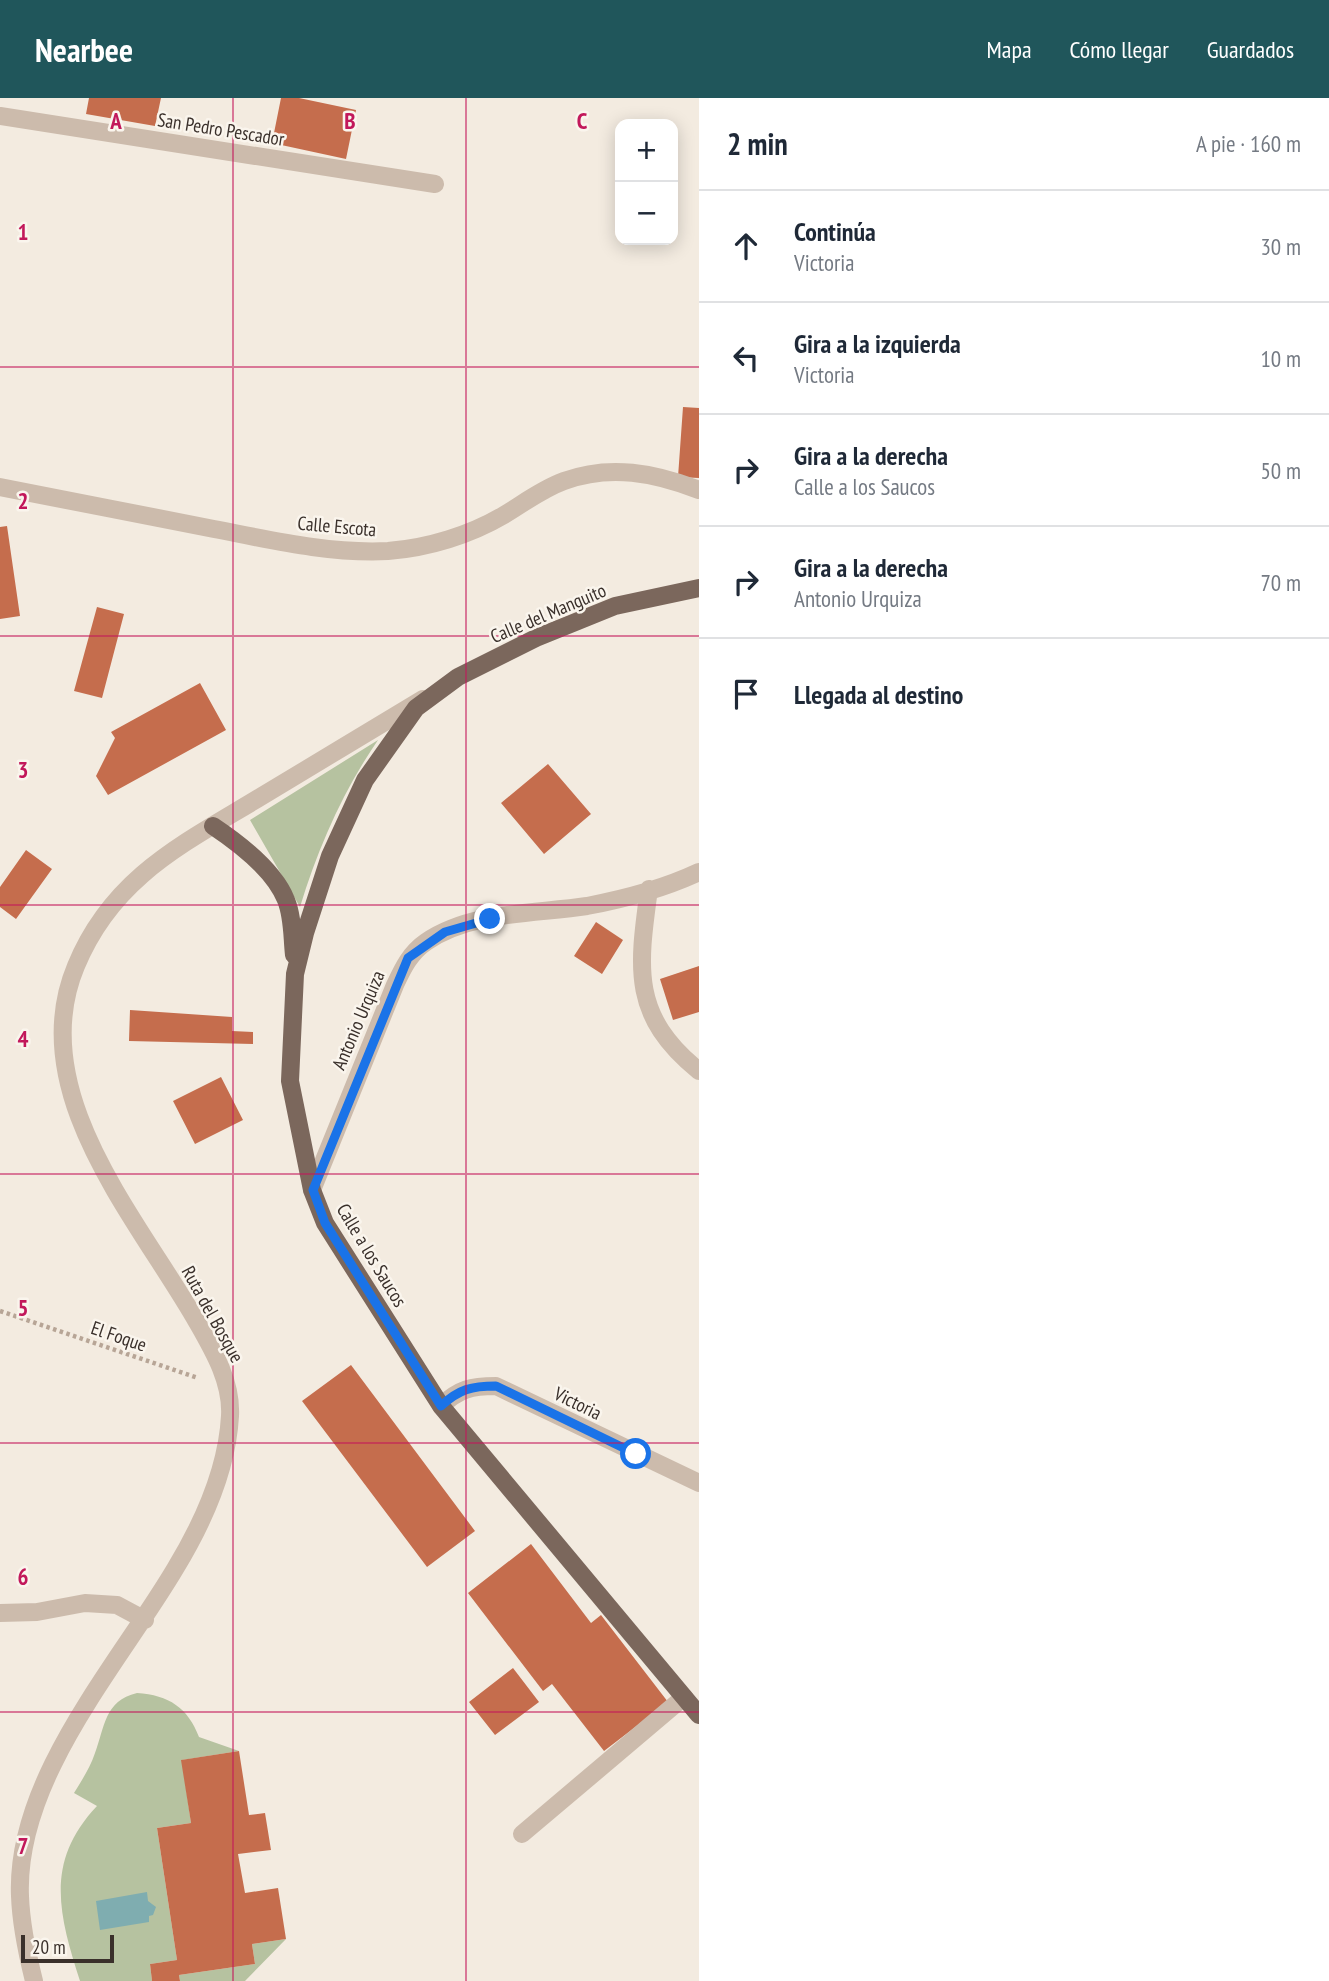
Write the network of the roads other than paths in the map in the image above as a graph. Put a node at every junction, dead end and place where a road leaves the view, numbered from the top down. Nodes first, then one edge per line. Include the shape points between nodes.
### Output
1 (0, 116) edge
2 (435, 184) dead end
3 (0, 486) edge
4 (699, 489) edge
5 (699, 588) edge
6 (458, 677) junction
7 (213, 826) junction
8 (699, 872) edge
9 (649, 890) junction
10 (295, 974) junction
11 (699, 1071) edge
12 (313, 1190) junction
13 (441, 1406) junction
14 (699, 1483) edge
15 (0, 1613) edge
16 (145, 1620) junction
17 (684, 1697) junction
18 (699, 1714) edge
19 (522, 1835) dead end
20 (34, 1981) edge

1 - 2 street, San Pedro Pescador
3 - 4 street, Calle Escota via 281,542 359,551 389,551 449,540 503,516 546,488 586,475 632,472
5 - 6 main road, Calle del Manguito via 615,606
6 - 7 street, Ruta del Bosque
6 - 10 main road, Calle a los Saucos via 416,708 365,780 330,856
7 - 10 main road via 250,854 287,901
7 - 16 street, Ruta del Bosque via 145,869 105,915 70,982 64,1044 67,1077 89,1139 120,1203 201,1328 229,1388 230,1415 217,1482 191,1543
8 - 9 street, Antonio Urquiza via 671,886
9 - 11 street via 641,943 648,1010 673,1049
9 - 12 street, Antonio Urquiza via 590,905 467,923 425,943 408,958
10 - 12 main road, Calle a los Saucos via 290,1081
12 - 13 main road, Calle a los Saucos via 325,1223
13 - 14 street, Victoria via 457,1391 496,1386
13 - 17 main road, Calle a los Saucos
15 - 16 street via 85,1603 117,1605
16 - 20 street, Ruta del Bosque via 66,1738 39,1794 22,1858 20,1894
17 - 18 main road, Calle a los Saucos
17 - 19 street

